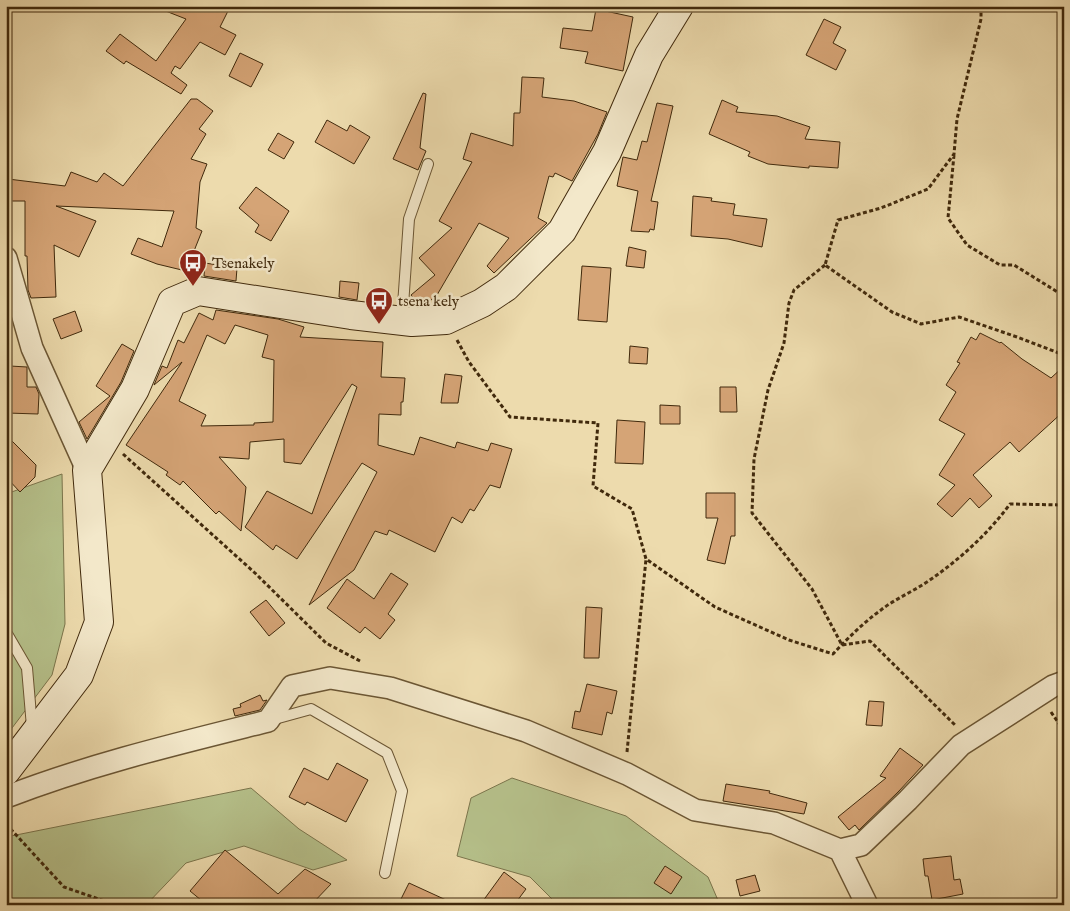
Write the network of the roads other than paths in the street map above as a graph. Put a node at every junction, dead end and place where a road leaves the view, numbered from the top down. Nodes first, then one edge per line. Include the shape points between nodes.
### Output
1 (678, 6) edge
2 (428, 164) dead end
3 (6, 258) edge
4 (402, 321) junction
5 (86, 470) junction
6 (6, 632) edge
7 (1064, 682) edge
8 (268, 721) junction
9 (33, 735) junction
10 (6, 771) edge
11 (6, 797) edge
12 (840, 850) junction
13 (385, 873) dead end
14 (867, 905) edge

1 - 4 street via 649,55 607,152 562,231 506,287 482,303 446,320
2 - 4 lane via 410,219
3 - 5 street via 32,348
4 - 5 street via 198,291 172,302 135,388
5 - 9 street via 99,622 79,674
6 - 9 lane via 27,668
7 - 12 street via 961,745 861,845
8 - 11 street via 145,752 41,783
8 - 12 street via 292,686 330,678 390,688 526,731 627,774 695,810 774,823
8 - 13 lane via 311,709 387,753 402,791
9 - 10 street
12 - 14 street

